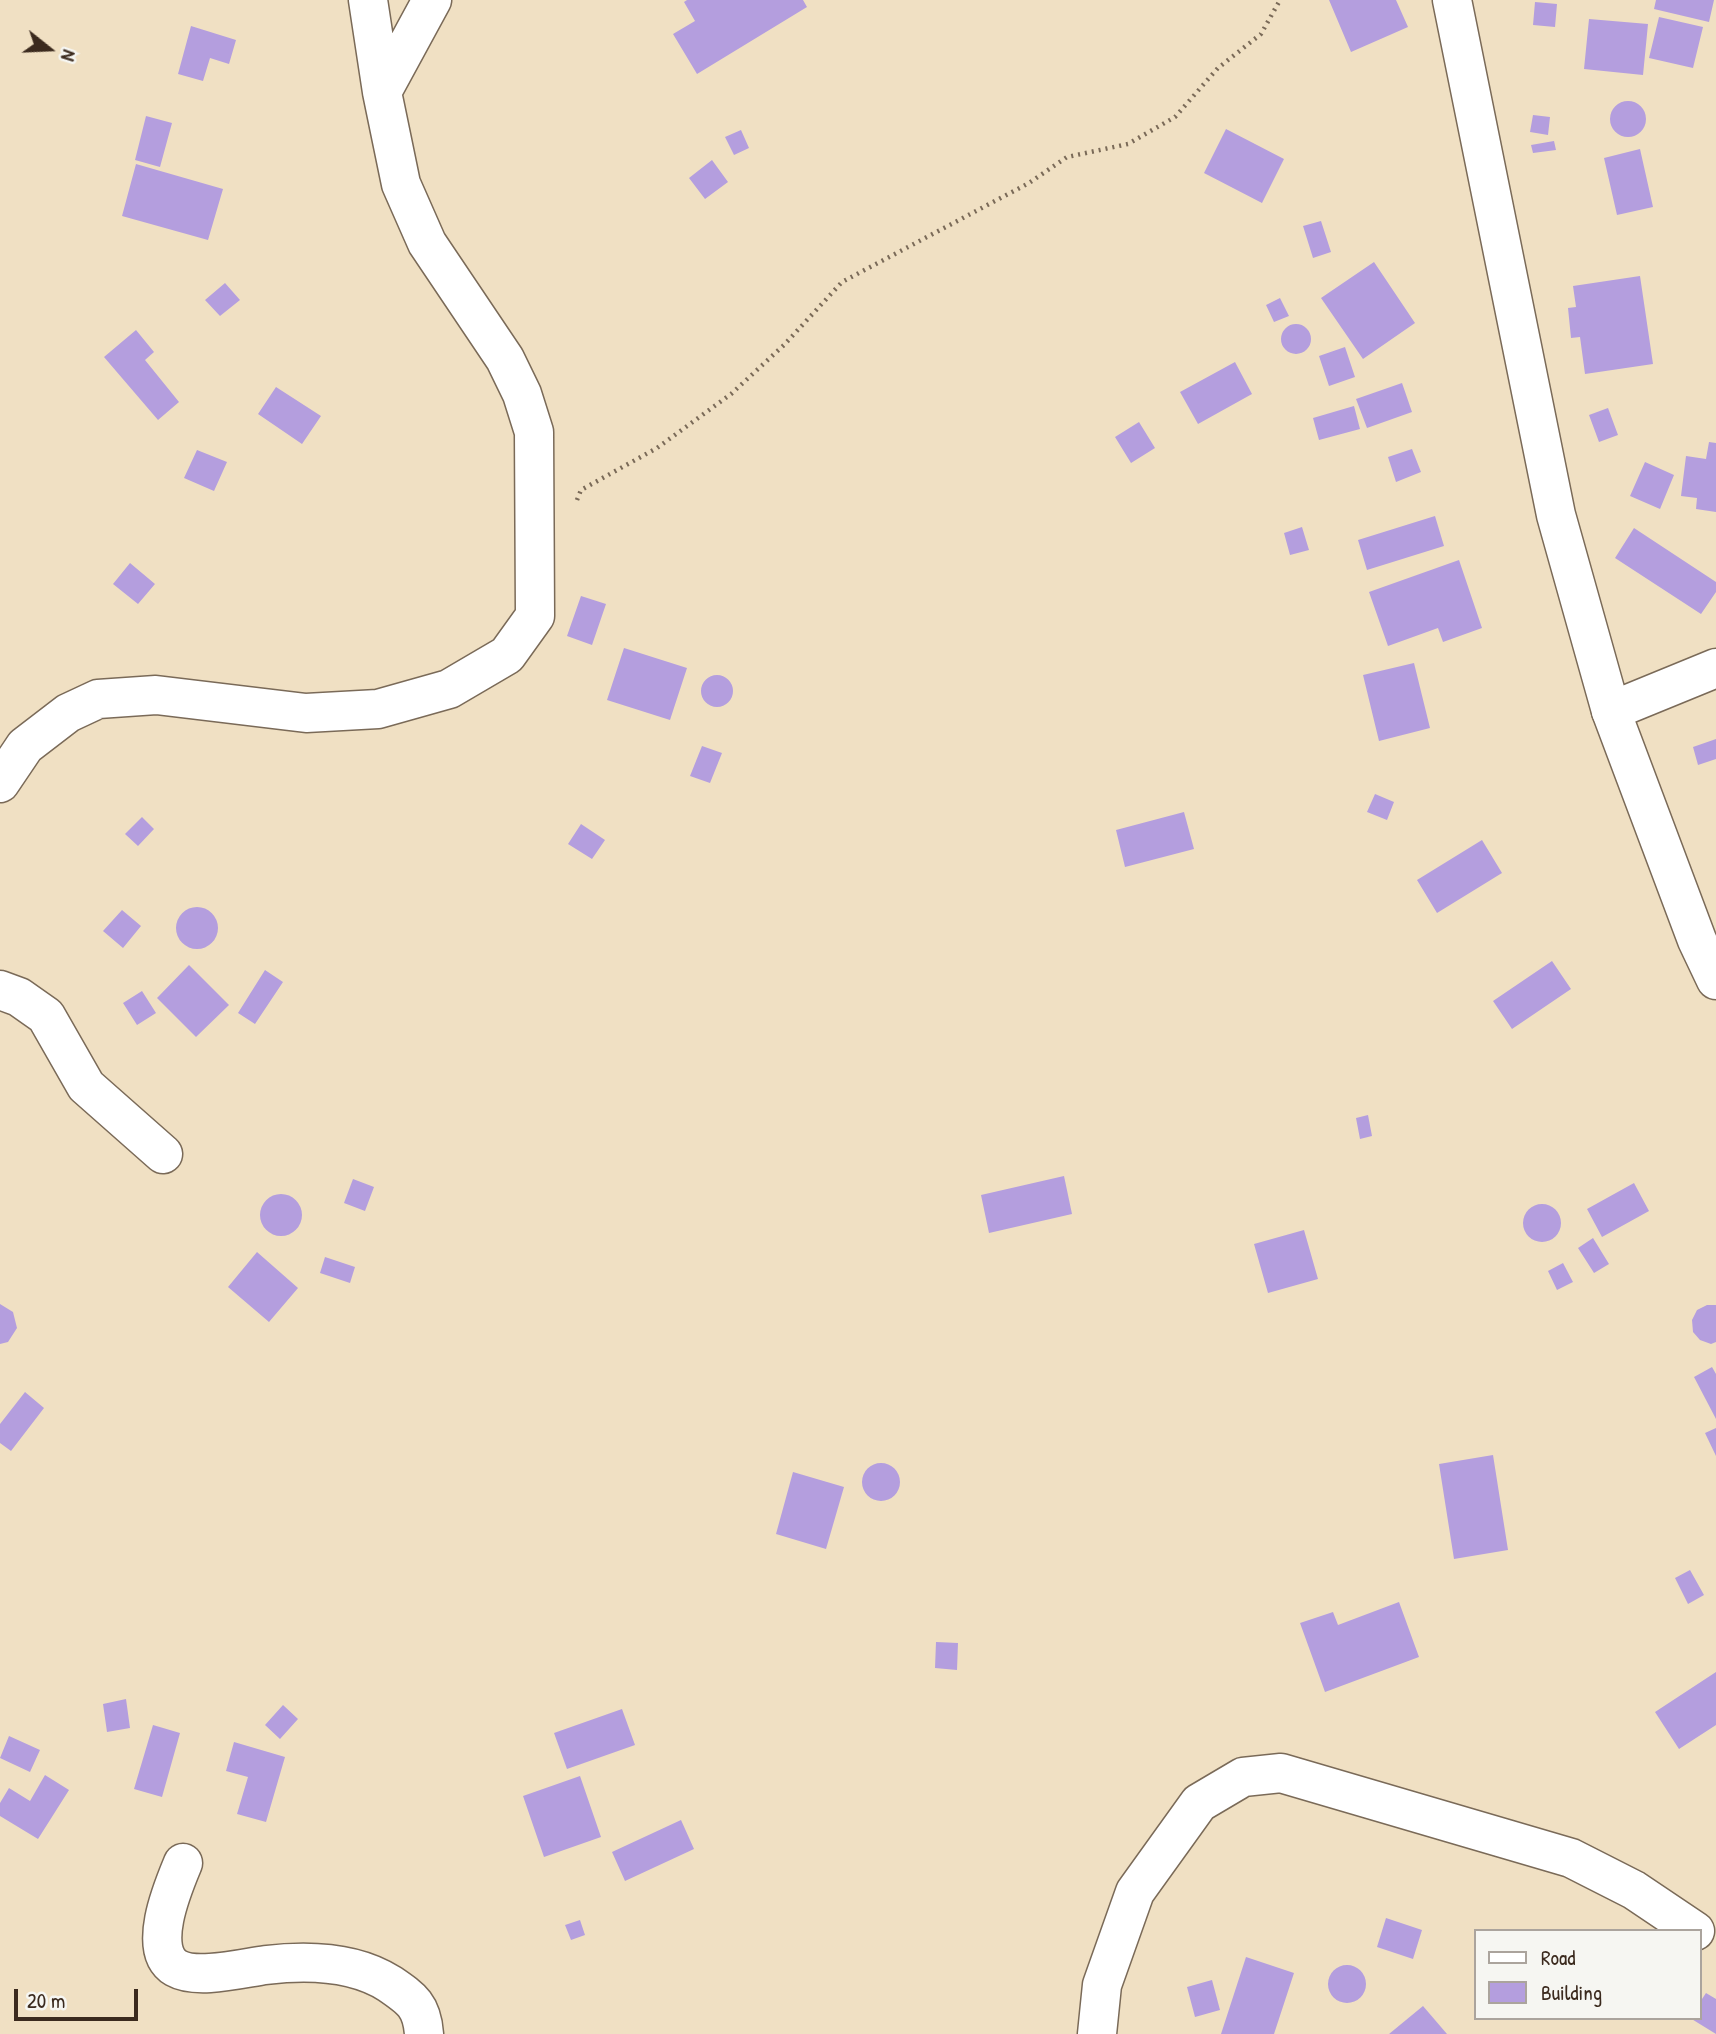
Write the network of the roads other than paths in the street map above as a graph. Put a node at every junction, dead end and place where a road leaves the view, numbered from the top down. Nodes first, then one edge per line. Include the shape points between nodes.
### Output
1 (368, 0) edge
2 (432, 0) edge
3 (1452, 0) edge
4 (382, 92) junction
5 (1716, 668) edge
6 (1611, 711) junction
7 (0, 783) edge
8 (1716, 980) edge
9 (0, 990) edge
10 (163, 1154) dead end
11 (183, 1863) dead end
12 (1692, 1929) edge
13 (424, 2034) edge
14 (1097, 2034) edge

1 - 4 street
2 - 4 street
3 - 6 street via 1556,515
4 - 7 street via 401,184 427,243 505,359 534,432 535,616 506,655 461,682 378,709 306,713 156,695 98,699 68,713 25,746
5 - 6 street
6 - 8 street
9 - 10 street via 46,1016 86,1086
11 - 13 street via 162,1930 165,1955 176,1968 196,1973 323,1963 355,1967 412,1999
12 - 14 street via 1634,1890 1571,1858 1281,1773 1243,1777 1199,1803 1135,1892 1102,1985

